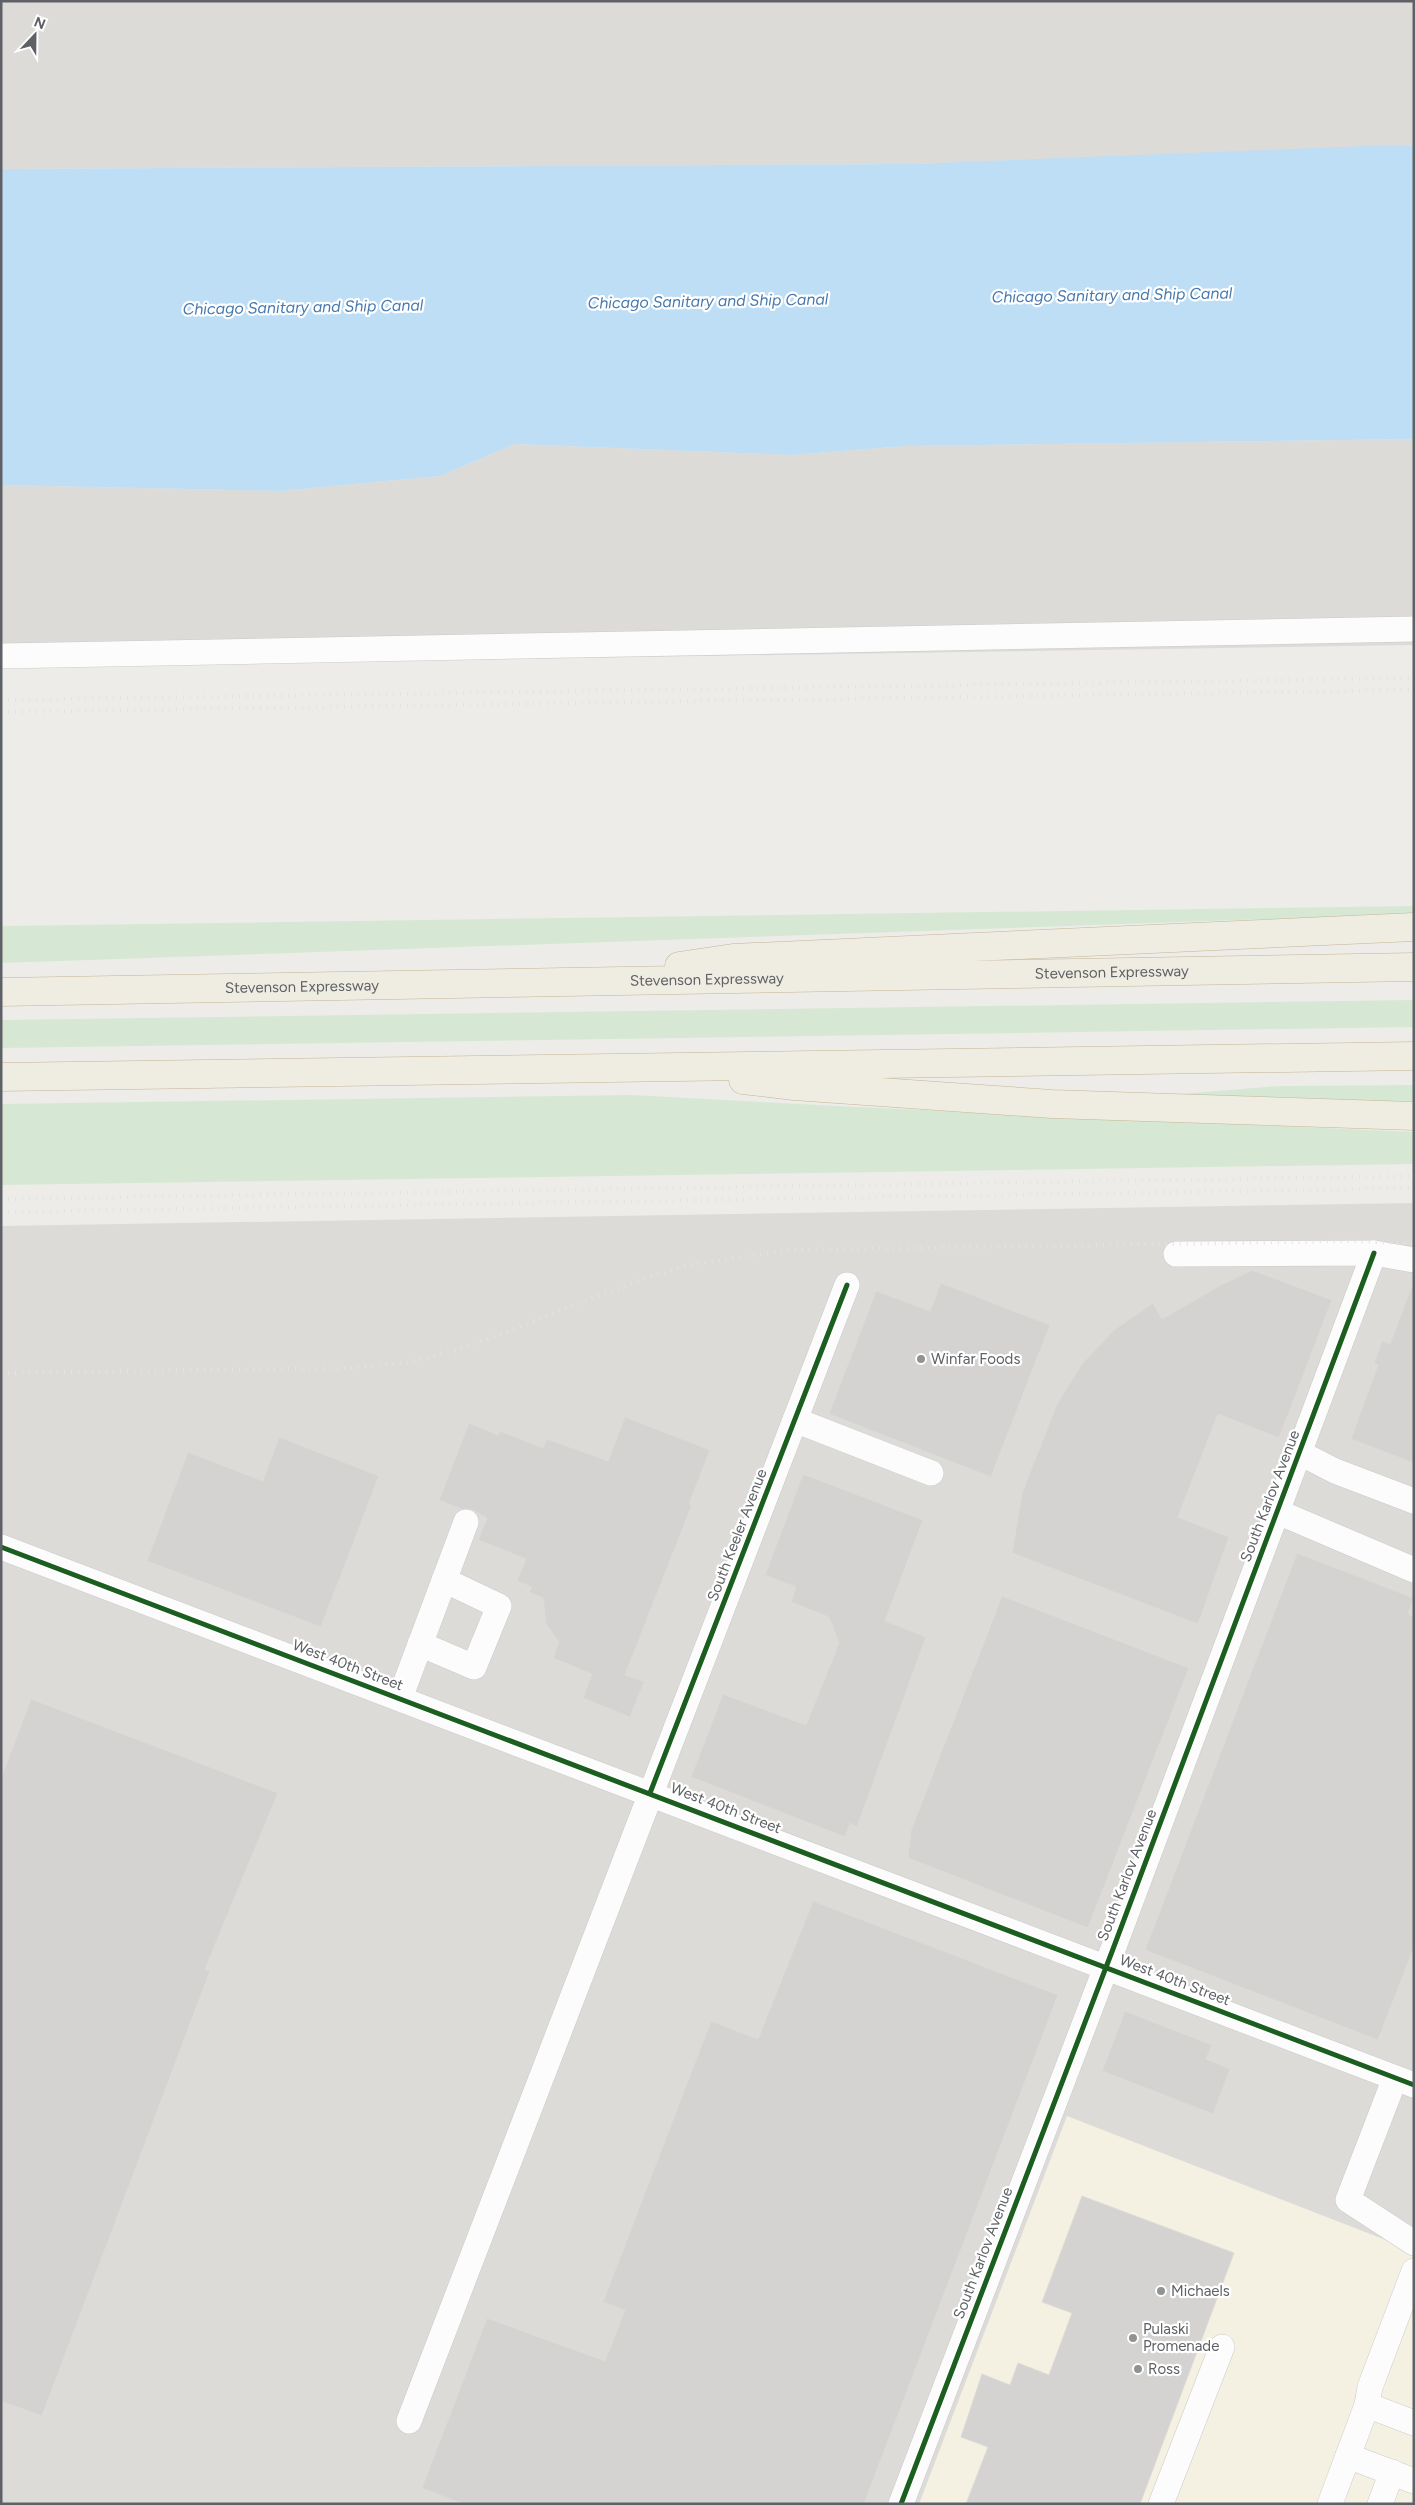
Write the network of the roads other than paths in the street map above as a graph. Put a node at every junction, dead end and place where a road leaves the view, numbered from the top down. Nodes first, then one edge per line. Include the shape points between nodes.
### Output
1 (1414, 629) edge
2 (1, 656) edge
3 (1414, 927) edge
4 (1414, 968) edge
5 (571, 982) junction
6 (1, 992) edge
7 (1414, 1056) edge
8 (632, 1067) junction
9 (1, 1077) edge
10 (1414, 1116) edge
11 (1374, 1253) junction
12 (1176, 1254) dead end
13 (1414, 1260) edge
14 (847, 1285) dead end
15 (795, 1420) junction
16 (1300, 1453) junction
17 (931, 1473) dead end
18 (1414, 1501) edge
19 (1278, 1512) junction
20 (466, 1522) dead end
21 (1, 1546) edge
22 (1414, 1570) edge
23 (444, 1580) junction
24 (420, 1644) junction
25 (400, 1698) junction
26 (650, 1793) junction
27 (1106, 1967) junction
28 (1404, 2081) edge
29 (1414, 2243) edge
30 (1414, 2271) edge
31 (1222, 2347) dead end
32 (1367, 2405) junction
33 (409, 2421) dead end
34 (1414, 2423) edge
35 (1348, 2456) junction
36 (1403, 2477) edge
37 (901, 2504) edge
38 (1161, 2504) edge
39 (1330, 2504) edge
40 (1380, 2504) edge

1 - 2 street
3 - 5 highway via 733,958
4 - 5 highway, Stevenson Expressway
5 - 6 highway, Stevenson Expressway
7 - 8 highway
8 - 9 highway
8 - 10 highway via 794,1086 1052,1104
11 - 12 street
11 - 13 street
11 - 16 street, South Karlov Avenue
14 - 15 street, South Keeler Avenue
15 - 17 street
15 - 26 street, South Keeler Avenue
16 - 18 street via 1335,1471
16 - 19 street, South Karlov Avenue
19 - 22 street
19 - 27 street, South Karlov Avenue
20 - 23 street
21 - 25 street, West 40th Street
23 - 24 street
23 - 24 street via 499,1606 474,1667
24 - 25 street
25 - 26 street, West 40th Street
26 - 27 street, West 40th Street
26 - 33 street, South Keeler Avenue
27 - 28 street, West 40th Street
27 - 37 street, South Karlov Avenue
28 - 29 street via 1348,2200
30 - 32 street via 1370,2387
31 - 38 street
32 - 34 street
32 - 35 street
35 - 36 street
35 - 39 street
36 - 40 street

